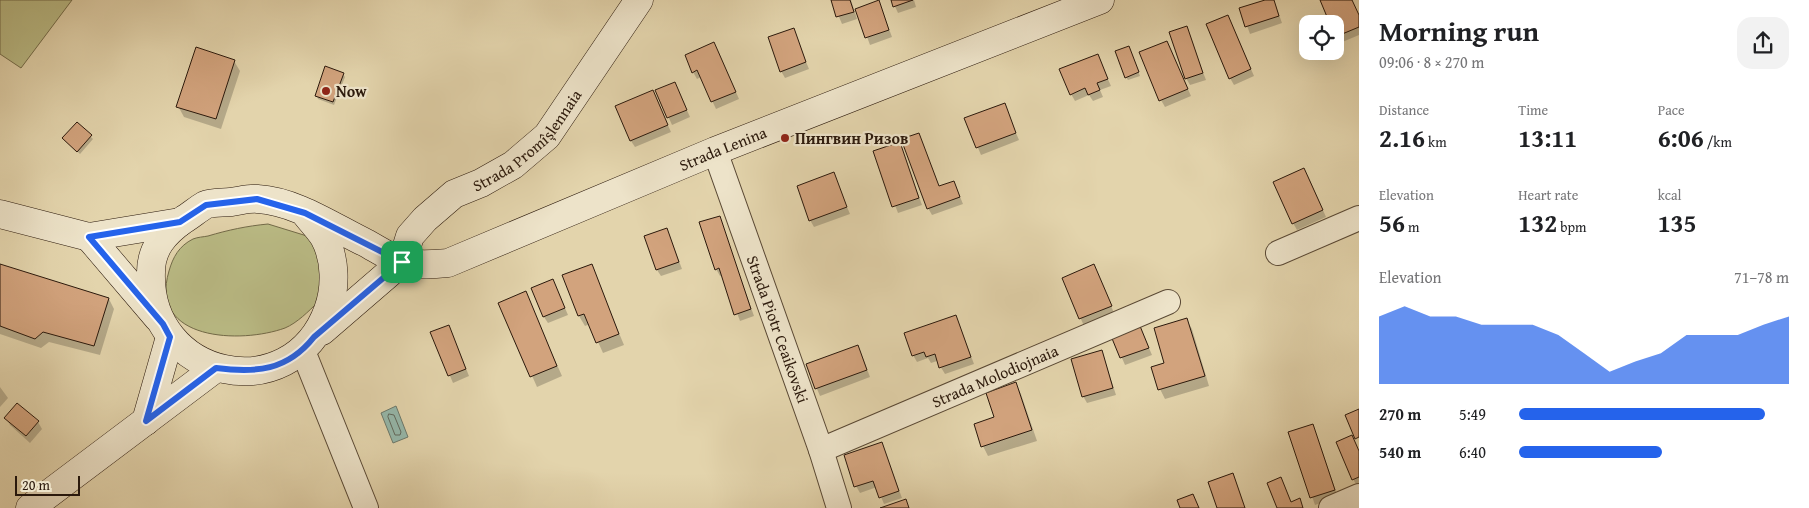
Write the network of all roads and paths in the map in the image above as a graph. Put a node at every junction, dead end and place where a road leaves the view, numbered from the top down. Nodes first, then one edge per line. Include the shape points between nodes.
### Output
1 (639, 0) edge
2 (1100, 0) edge
3 (714, 151) junction
4 (305, 213) junction
5 (0, 214) edge
6 (1359, 218) edge
7 (180, 222) junction
8 (89, 237) junction
9 (1278, 253) dead end
10 (402, 262) junction
11 (1168, 302) dead end
12 (166, 331) junction
13 (309, 344) junction
14 (216, 368) junction
15 (146, 421) junction
16 (821, 450) junction
17 (1359, 496) edge
18 (30, 508) edge
19 (366, 508) edge
20 (839, 508) edge
21 (1331, 508) edge

1 - 10 street, Strada Promîșlennaia via 547,136 513,165 481,184 454,194 425,219 410,236
2 - 3 street, Strada Lenina
3 - 10 street, Strada Lenina via 448,263 422,265
3 - 16 street, Strada Piotr Ceaikovski
4 - 7 street via 257,199 206,205
4 - 10 street
4 - 13 street via 324,237 333,266 333,297 322,326
5 - 8 street
6 - 9 street
7 - 8 street
7 - 12 street via 159,240 150,271 153,303
8 - 12 street
10 - 13 street
11 - 16 street, Strada Molodiojnaia
12 - 14 street via 188,354
12 - 15 street
13 - 14 street via 276,366 246,372
13 - 19 street
14 - 15 street
15 - 18 street
16 - 20 street, Strada Piotr Ceaikovski
17 - 21 street

